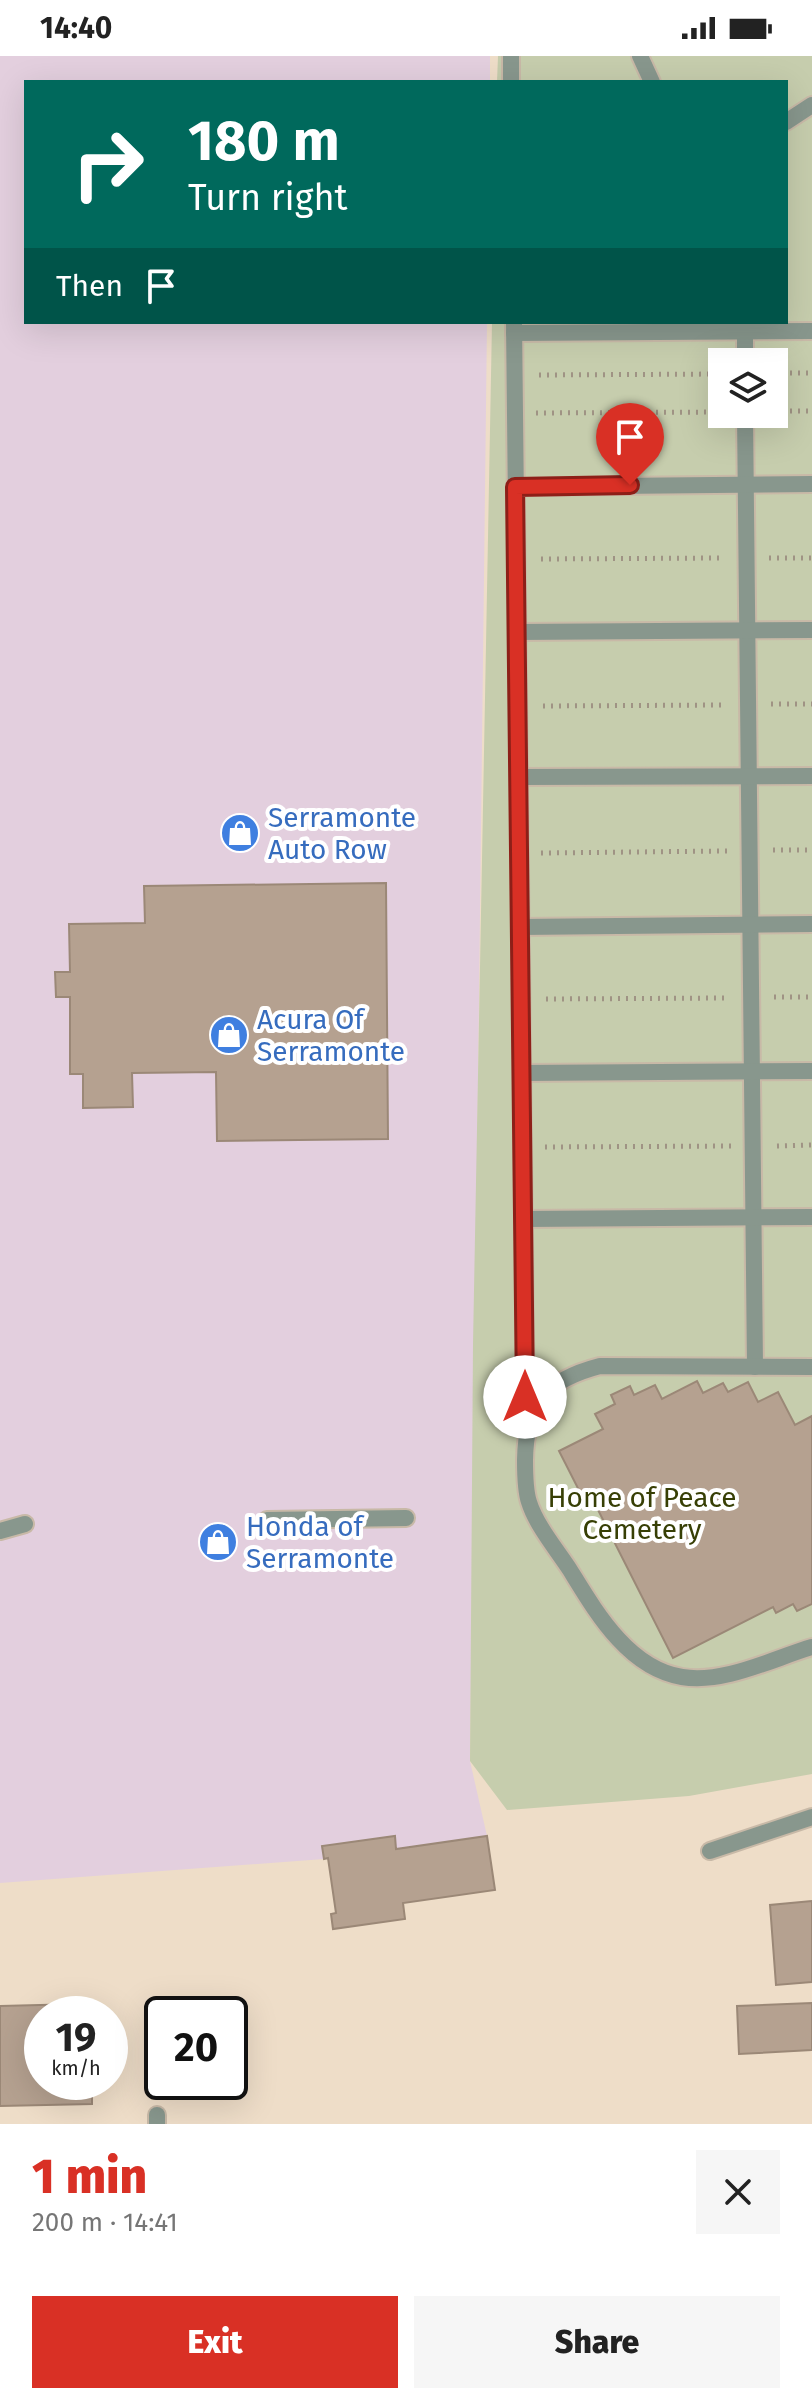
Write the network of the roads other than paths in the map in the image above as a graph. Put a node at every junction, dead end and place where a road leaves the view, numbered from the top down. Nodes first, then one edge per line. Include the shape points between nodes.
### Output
1 (511, 56) edge
2 (640, 56) edge
3 (511, 80) edge
4 (651, 80) edge
5 (812, 105) edge
6 (788, 121) edge
7 (745, 326) edge
8 (514, 327) edge
9 (812, 331) edge
10 (745, 348) edge
11 (745, 428) edge
12 (745, 484) junction
13 (812, 484) edge
14 (515, 487) junction
15 (747, 630) junction
16 (812, 630) edge
17 (517, 632) junction
18 (812, 776) edge
19 (519, 777) junction
20 (748, 777) junction
21 (749, 924) junction
22 (812, 924) edge
23 (520, 927) junction
24 (751, 1071) junction
25 (812, 1071) edge
26 (522, 1073) junction
27 (812, 1217) edge
28 (753, 1218) junction
29 (523, 1219) junction
30 (755, 1367) junction
31 (812, 1367) edge
32 (526, 1426) junction
33 (406, 1518) dead end
34 (267, 1520) dead end
35 (25, 1524) dead end
36 (0, 1531) edge
37 (812, 1647) edge
38 (812, 1817) edge
39 (710, 1851) dead end

1 - 3 lane
2 - 4 lane
5 - 6 lane
7 - 8 lane
7 - 9 lane
7 - 10 lane
8 - 14 lane
11 - 12 lane
12 - 13 lane
12 - 14 lane
12 - 15 lane
14 - 17 lane
15 - 16 lane
15 - 17 lane
15 - 20 lane
17 - 19 lane
18 - 20 lane
19 - 20 lane
19 - 23 lane
20 - 21 lane
21 - 22 lane
21 - 23 lane
21 - 24 lane
23 - 26 lane
24 - 25 lane
24 - 26 lane
24 - 28 lane
26 - 29 lane
27 - 28 lane
28 - 29 lane
28 - 30 lane
29 - 32 lane
30 - 31 lane
30 - 32 lane via 590,1369 568,1375 540,1398
32 - 37 lane via 529,1503 614,1637 679,1677 710,1679
33 - 34 lane
35 - 36 lane
38 - 39 lane

